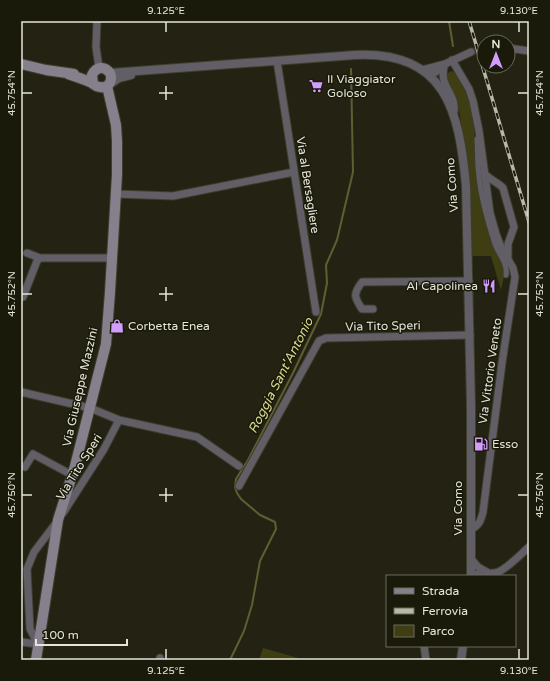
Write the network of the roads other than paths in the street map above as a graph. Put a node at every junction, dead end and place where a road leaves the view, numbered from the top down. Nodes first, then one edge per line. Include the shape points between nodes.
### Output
1 (97, 21) edge
2 (516, 49) edge
3 (529, 51) edge
4 (471, 52) tunnel mouth
5 (277, 61) junction
6 (449, 62) junction
7 (21, 64) edge
8 (160, 70) junction
9 (425, 72) junction
10 (110, 73) joint
11 (100, 80) junction
12 (454, 112) junction
13 (294, 172) junction
14 (485, 174) junction
15 (116, 194) junction
16 (27, 252) dead end
17 (40, 258) junction
18 (112, 258) junction
19 (509, 261) junction
20 (506, 275) dead end
21 (469, 281) junction
22 (23, 297) dead end
23 (373, 309) dead end
24 (316, 312) dead end
25 (470, 335) junction
26 (21, 392) edge
27 (90, 408) junction
28 (119, 420) junction
29 (239, 466) dead end
30 (25, 467) dead end
31 (73, 471) junction
32 (88, 473) junction
33 (239, 486) dead end
34 (58, 520) junction
35 (471, 529) junction
36 (529, 547) edge
37 (472, 560) junction
38 (489, 572) junction
39 (472, 575) edge
40 (475, 575) edge
41 (21, 642) edge
42 (38, 644) junction
43 (424, 647) edge
44 (463, 647) edge
45 (36, 660) edge
46 (426, 660) edge
47 (461, 660) edge

1 - 11 street via 96,47
2 - 3 street
4 - 6 street
5 - 8 street, Via Como
5 - 9 street, Via Como via 375,55 393,57
5 - 13 street, Via al Bersagliere
6 - 9 street via 436,72
6 - 12 street via 443,71 444,82 454,101
6 - 14 street, Via Vittorio Veneto via 469,90 473,101
6 - 20 street via 469,95 472,105 480,187 499,255 506,265
7 - 11 main road, Via Como
8 - 10 street, Via Como
8 - 11 street, Via Como
9 - 12 street, Via Como via 444,92
10 - 11 main road, Via Giuseppe Mazzini via 111,79
11 - 15 main road, Via Giuseppe Mazzini via 114,116 117,141
12 - 21 street, Via Como via 466,186
13 - 15 street via 173,196
13 - 24 street, Via al Bersagliere
14 - 19 street, Via Vittorio Veneto via 490,213 496,234
14 - 19 street, Via Vittorio Veneto via 503,188 514,224 514,232 508,247
15 - 18 main road, Via Giuseppe Mazzini
16 - 17 street
17 - 18 street
17 - 22 street
18 - 27 main road, Via Giuseppe Mazzini via 106,344
19 - 35 street, Via Vittorio Veneto via 514,271 515,285 483,512 477,526
21 - 23 street via 362,282 356,290 356,299 362,309
21 - 25 street, Via Como
25 - 33 street, Via Tito Speri via 326,338 319,341
25 - 35 street, Via Como
26 - 27 street
27 - 28 street
27 - 31 main road, Via Giuseppe Mazzini
28 - 29 street via 197,437
28 - 32 street, Via Tito Speri
30 - 31 street via 33,454
31 - 32 street
31 - 34 main road, Via Giuseppe Mazzini
32 - 34 street, Via Tito Speri
34 - 42 main road, Via Giuseppe Mazzini
34 - 42 street, Via Tito Speri via 34,552 27,569 30,629
35 - 37 street, Via Como
36 - 38 street via 502,570
37 - 38 street via 478,567
37 - 39 street, Via Como
38 - 40 street
41 - 42 street
42 - 45 main road, Via Giuseppe Mazzini
43 - 46 street
44 - 47 street

